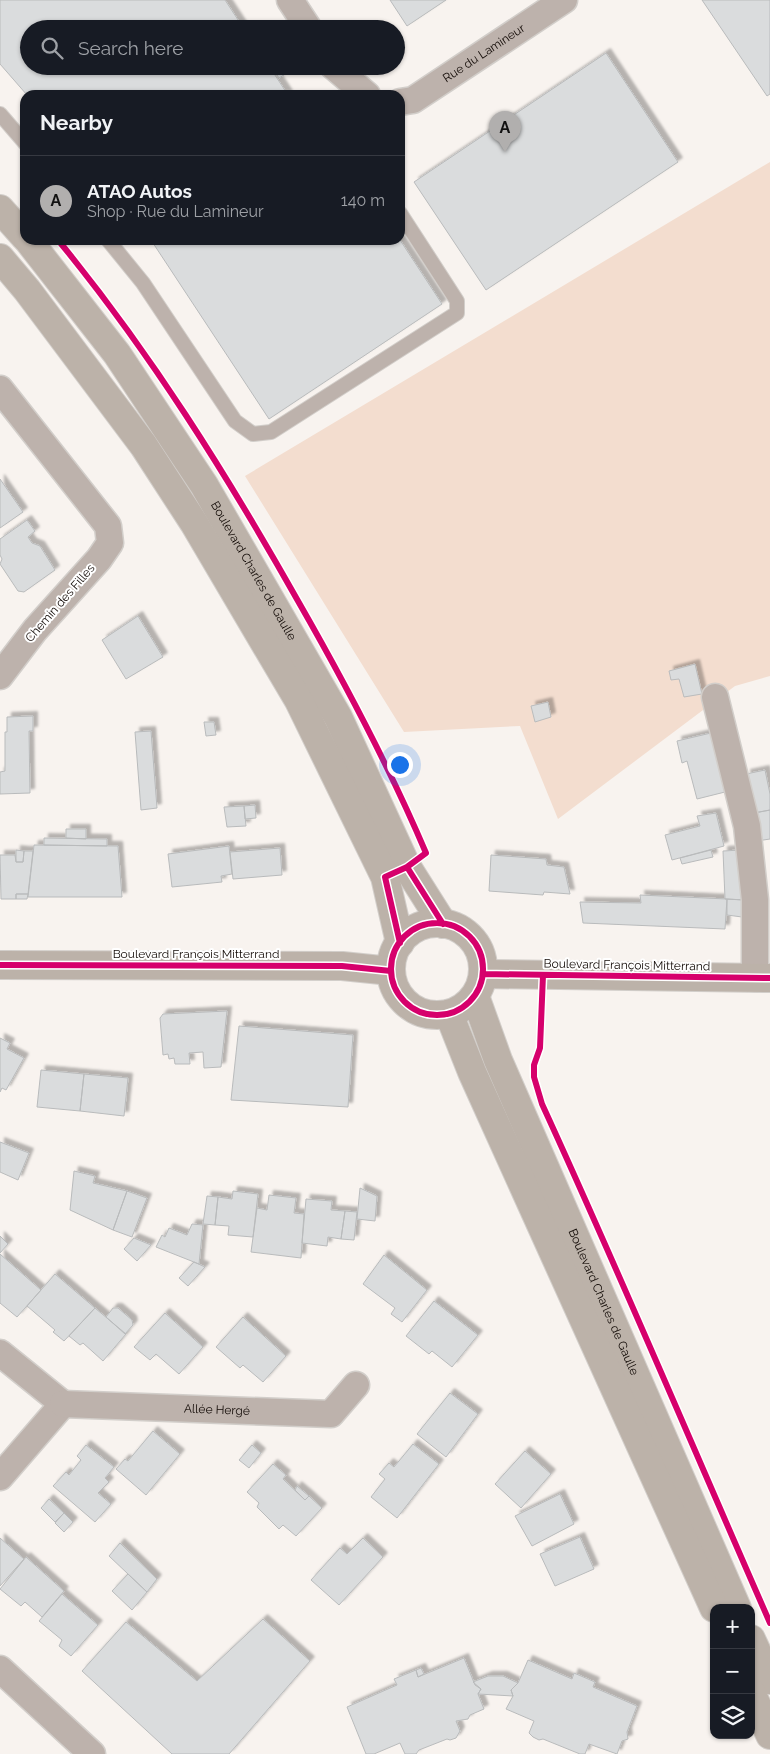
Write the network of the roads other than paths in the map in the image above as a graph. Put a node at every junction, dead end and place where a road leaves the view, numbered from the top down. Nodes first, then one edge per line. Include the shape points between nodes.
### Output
1 (290, 0) edge
2 (564, 0) edge
3 (302, 20) edge
4 (344, 75) edge
5 (361, 90) edge
6 (405, 101) edge
7 (0, 114) edge
8 (20, 138) edge
9 (0, 209) edge
10 (405, 221) edge
11 (20, 231) edge
12 (32, 245) edge
13 (112, 245) edge
14 (0, 258) edge
15 (0, 388) edge
16 (0, 676) edge
17 (716, 698) dead end
18 (444, 924) junction
19 (400, 943) junction
20 (0, 965) edge
21 (391, 971) junction
22 (763, 978) edge
23 (479, 985) junction
24 (449, 1014) junction
25 (0, 1353) edge
26 (356, 1385) dead end
27 (63, 1404) junction
28 (0, 1477) edge
29 (712, 1604) edge
30 (735, 1604) edge
31 (755, 1648) edge
32 (0, 1669) edge
33 (770, 1680) edge
34 (752, 1694) edge
35 (770, 1735) edge
36 (92, 1754) edge

1 - 3 street
2 - 6 street, Rue du Lamineur via 413,100
4 - 5 street
7 - 8 lane
9 - 11 street
10 - 13 lane via 457,301 457,313 271,432 253,434 234,421 143,283
12 - 18 street, Boulevard Charles de Gaulle via 117,354 204,484 338,717 407,867
14 - 19 street via 144,446 194,523 294,692 385,877
15 - 16 street, Chemin des Filles via 108,526 110,542 99,559 34,630
17 - 22 street, Boulevard François Mitterrand via 747,826
18 - 19 street via 419,927
18 - 23 street via 462,932 477,946 482,960
19 - 21 street via 393,956
20 - 21 street, Boulevard François Mitterrand via 342,966
21 - 24 street via 400,997 410,1006 422,1013
22 - 23 street, Boulevard François Mitterrand
23 - 24 street via 464,1007
23 - 30 street, Boulevard Charles de Gaulle via 498,1060
24 - 29 street, Boulevard Charles de Gaulle via 472,1072
25 - 27 street
26 - 27 street, Allée Hergé via 331,1414
27 - 28 street
31 - 33 street
32 - 36 street
34 - 35 street

